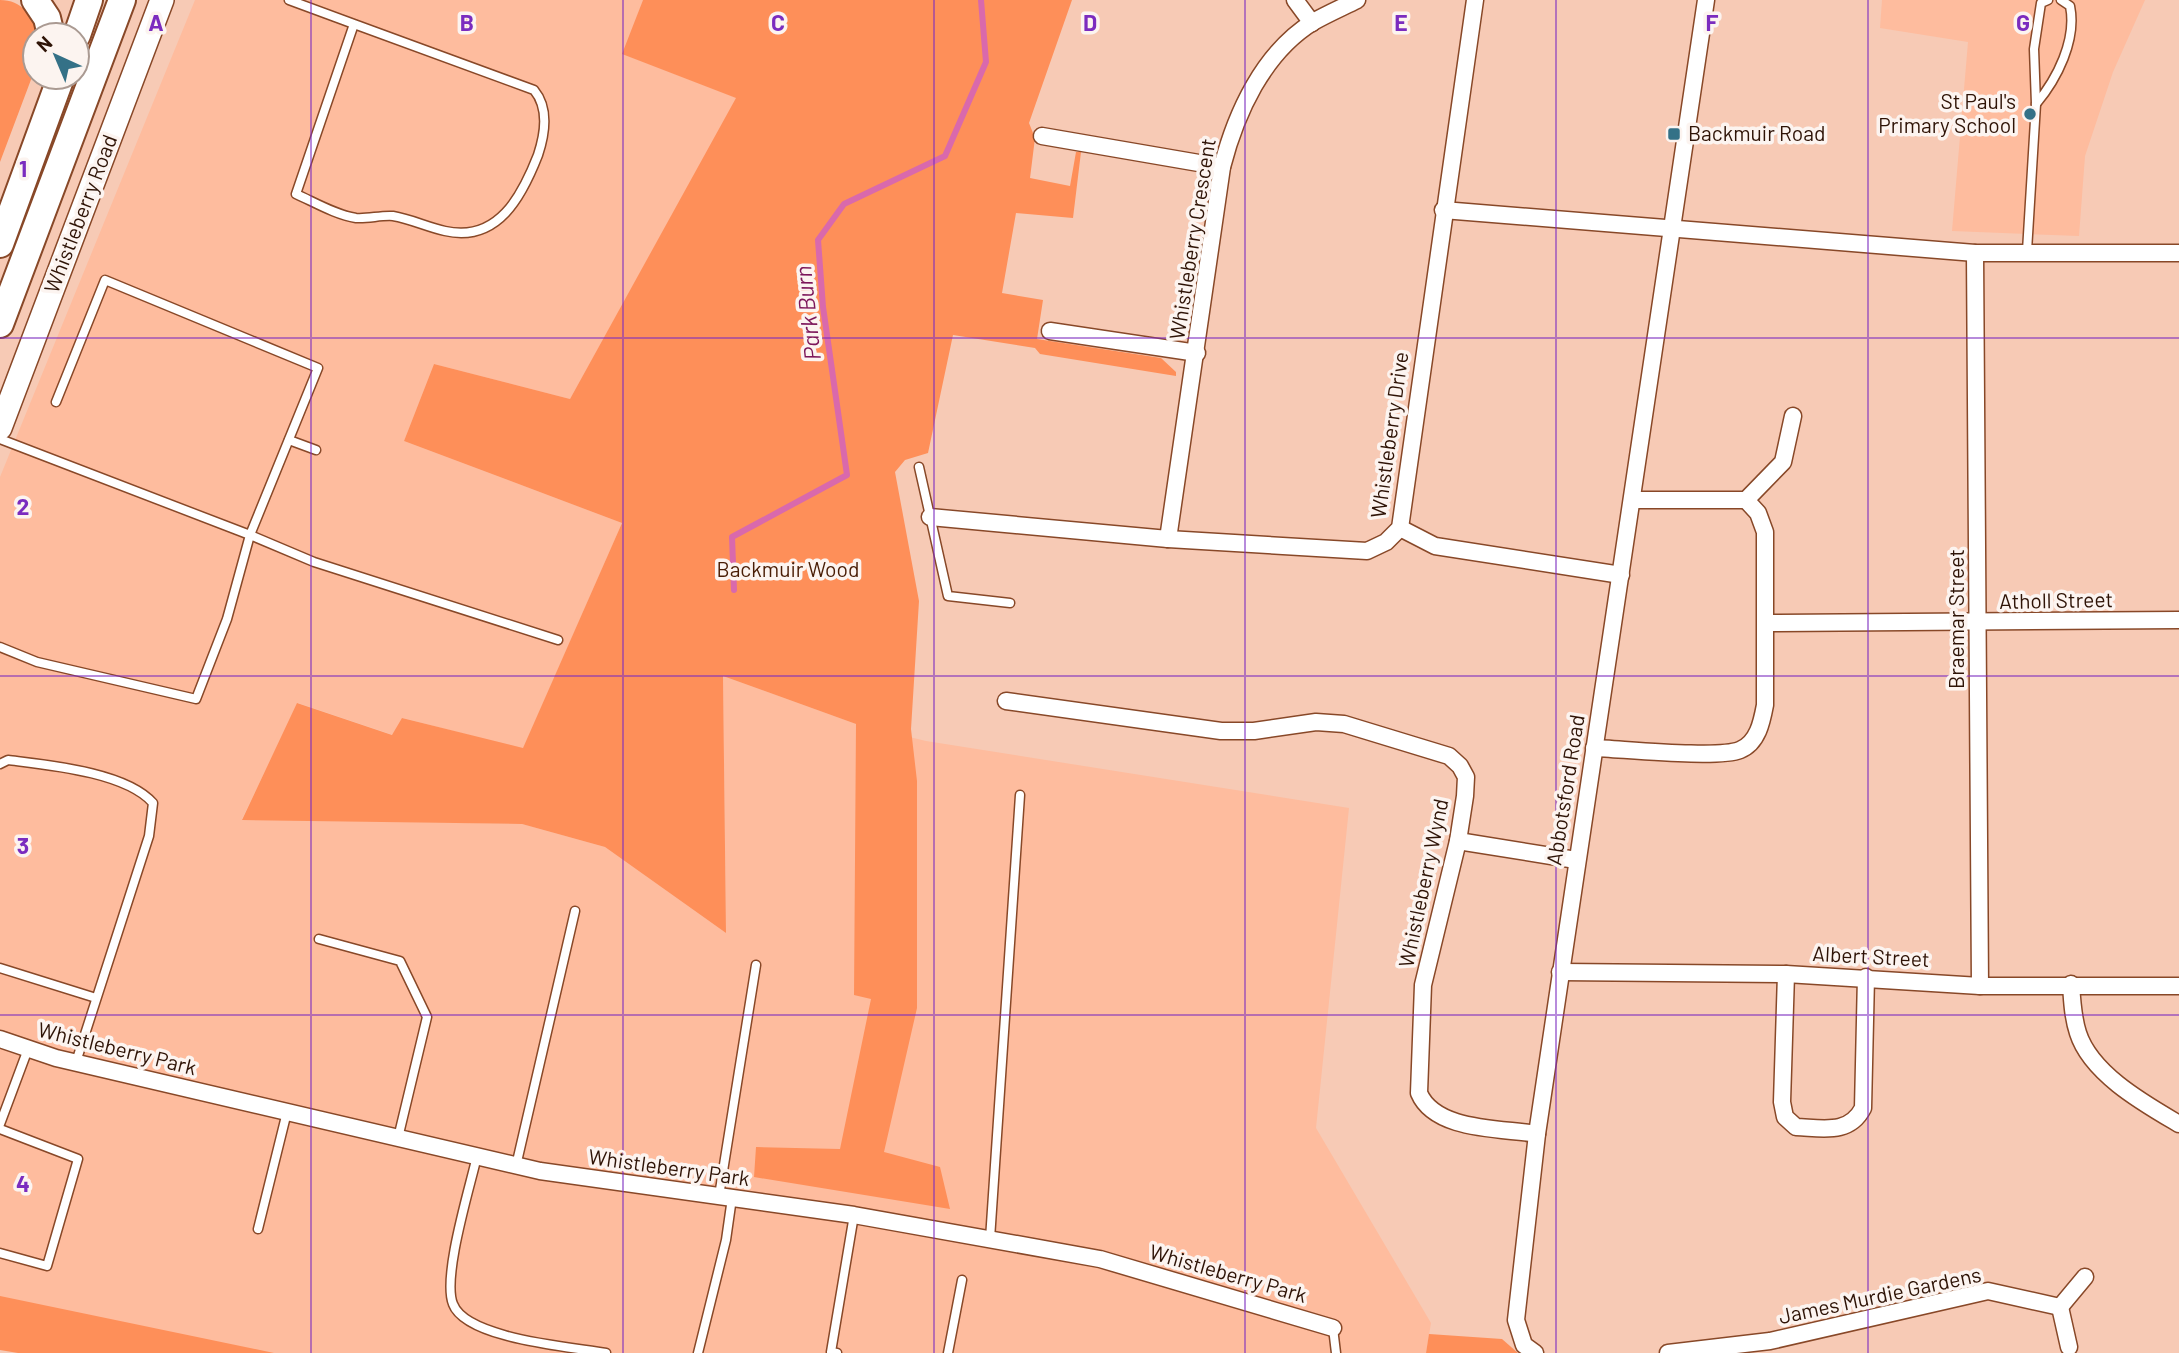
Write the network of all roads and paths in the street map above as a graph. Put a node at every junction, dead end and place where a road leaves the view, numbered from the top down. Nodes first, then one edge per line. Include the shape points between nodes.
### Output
1 (35, 0) edge
2 (89, 0) edge
3 (122, 0) edge
4 (162, 0) edge
5 (289, 0) edge
6 (1295, 0) edge
7 (1357, 0) edge
8 (1475, 0) edge
9 (1706, 0) edge
10 (2048, 0) edge
11 (2061, 0) edge
12 (48, 21) edge
13 (82, 21) edge
14 (1312, 23) junction
15 (354, 24) junction
16 (48, 91) edge
17 (56, 91) edge
18 (2036, 104) junction
19 (49, 111) junction
20 (1042, 136) dead end
21 (1222, 167) junction
22 (1443, 210) junction
23 (1674, 228) junction
24 (0, 244) edge
25 (2027, 251) junction
26 (1975, 253) junction
27 (2179, 253) edge
28 (0, 324) edge
29 (1050, 331) dead end
30 (1197, 353) junction
31 (56, 402) dead end
32 (1793, 416) dead end
33 (0, 428) edge
34 (0, 439) edge
35 (289, 440) junction
36 (316, 450) dead end
37 (919, 467) dead end
38 (1632, 500) junction
39 (1746, 500) junction
40 (930, 517) junction
41 (1400, 528) junction
42 (250, 535) junction
43 (1168, 539) junction
44 (1621, 575) junction
45 (1010, 603) dead end
46 (2179, 620) edge
47 (1766, 623) junction
48 (1978, 623) junction
49 (558, 640) dead end
50 (0, 647) edge
51 (1006, 701) dead end
52 (1594, 748) junction
53 (0, 764) edge
54 (1020, 794) dead end
55 (1458, 841) junction
56 (1576, 860) junction
57 (575, 911) dead end
58 (319, 939) dead end
59 (756, 965) dead end
60 (0, 968) edge
61 (1560, 972) junction
62 (1786, 974) junction
63 (1866, 977) junction
64 (2071, 984) junction
65 (1980, 986) junction
66 (2179, 986) edge
67 (96, 998) junction
68 (0, 1039) edge
69 (28, 1049) junction
70 (76, 1062) junction
71 (287, 1112) junction
72 (0, 1124) edge
73 (2179, 1124) edge
74 (0, 1129) edge
75 (1537, 1134) junction
76 (398, 1138) junction
77 (477, 1156) junction
78 (516, 1166) junction
79 (725, 1197) junction
80 (854, 1215) junction
81 (258, 1229) dead end
82 (990, 1239) junction
83 (0, 1252) edge
84 (2085, 1277) dead end
85 (961, 1280) dead end
86 (2060, 1307) junction
87 (1333, 1328) joint
88 (1771, 1347) edge
89 (2069, 1347) dead end
90 (606, 1353) edge
91 (698, 1353) edge
92 (837, 1353) edge
93 (948, 1353) edge
94 (1336, 1353) edge
95 (1535, 1353) edge
96 (1668, 1353) edge

1 - 12 highway
2 - 13 highway
3 - 28 highway
4 - 33 main road, Whistleberry Road
5 - 15 lane
6 - 14 street
7 - 14 street, Whistleberry Crescent
8 - 22 street, Whistleberry Drive
9 - 23 street, Abbotsford Road
10 - 18 lane via 2041,3 2034,49
11 - 18 lane via 2070,6 2073,20 2068,42 2053,83
14 - 21 street, Whistleberry Crescent via 1260,76 1231,132
15 - 15 lane via 296,194 355,218 392,216 447,232 487,227 508,212 522,195 539,151 544,125 541,98 534,90
16 - 19 highway
17 - 19 highway
18 - 25 lane
19 - 24 highway
20 - 21 street
21 - 30 street, Whistleberry Crescent
22 - 23 street
22 - 41 street, Whistleberry Drive
23 - 26 street
23 - 38 street, Abbotsford Road
25 - 26 street
25 - 27 street
26 - 48 street, Braemar Street
29 - 30 street
30 - 43 street, Whistleberry Crescent
31 - 35 lane via 105,280 318,368
32 - 39 street via 1783,462
34 - 42 lane
35 - 36 lane
35 - 42 lane
37 - 40 lane
38 - 39 street
38 - 44 street, Abbotsford Road
39 - 47 street via 1758,513 1765,532
40 - 43 street, Whistleberry Drive
40 - 45 lane via 948,596
41 - 43 street, Whistleberry Drive via 1367,551
41 - 44 street via 1435,546
42 - 49 lane via 314,562
42 - 50 lane via 227,619 196,699 37,662
44 - 52 street, Abbotsford Road
46 - 48 street, Atholl Street
47 - 48 street, Atholl Street
47 - 52 street via 1765,705 1753,741 1740,750 1718,753
48 - 65 street, Braemar Street
51 - 55 street, Whistleberry Wynd via 1221,731 1316,722 1344,724 1426,747 1449,756 1466,777
52 - 56 street, Abbotsford Road
53 - 67 lane via 8,760 81,769 144,793 153,803 149,836
54 - 82 lane
55 - 56 street
55 - 75 street, Whistleberry Wynd via 1423,985 1419,1093 1424,1105 1455,1121
56 - 61 street, Abbotsford Road
57 - 78 lane
58 - 76 lane via 400,961 427,1017
59 - 79 lane
60 - 67 lane
61 - 62 street, Albert Street
61 - 75 street, Abbotsford Road
62 - 63 street, Albert Street
62 - 63 street via 1782,1102 1785,1116 1796,1128 1841,1129 1856,1122 1863,1108
63 - 65 street, Albert Street
64 - 65 street, Albert Street
64 - 66 street, Albert Street
64 - 73 street via 2078,1036 2089,1052 2112,1080
67 - 70 lane
68 - 69 street, Whistleberry Park
69 - 70 street, Whistleberry Park
69 - 72 lane
70 - 71 street, Whistleberry Park
71 - 76 street, Whistleberry Park
71 - 81 lane
74 - 83 lane via 78,1159 47,1266
75 - 95 street, Abbotsford Road via 1516,1320 1524,1345
76 - 77 street, Whistleberry Park
77 - 78 street, Whistleberry Park
77 - 90 lane via 450,1282 453,1304 465,1320 485,1330
78 - 79 street, Whistleberry Park
79 - 80 street, Whistleberry Park
79 - 91 lane via 726,1240
80 - 82 street, Whistleberry Park
80 - 92 lane via 831,1352
82 - 87 street, Whistleberry Park via 1100,1259
84 - 86 street
85 - 93 lane
86 - 88 street, James Murdie Gardens via 1988,1291
86 - 89 street
87 - 94 lane
88 - 96 street, James Murdie Gardens

